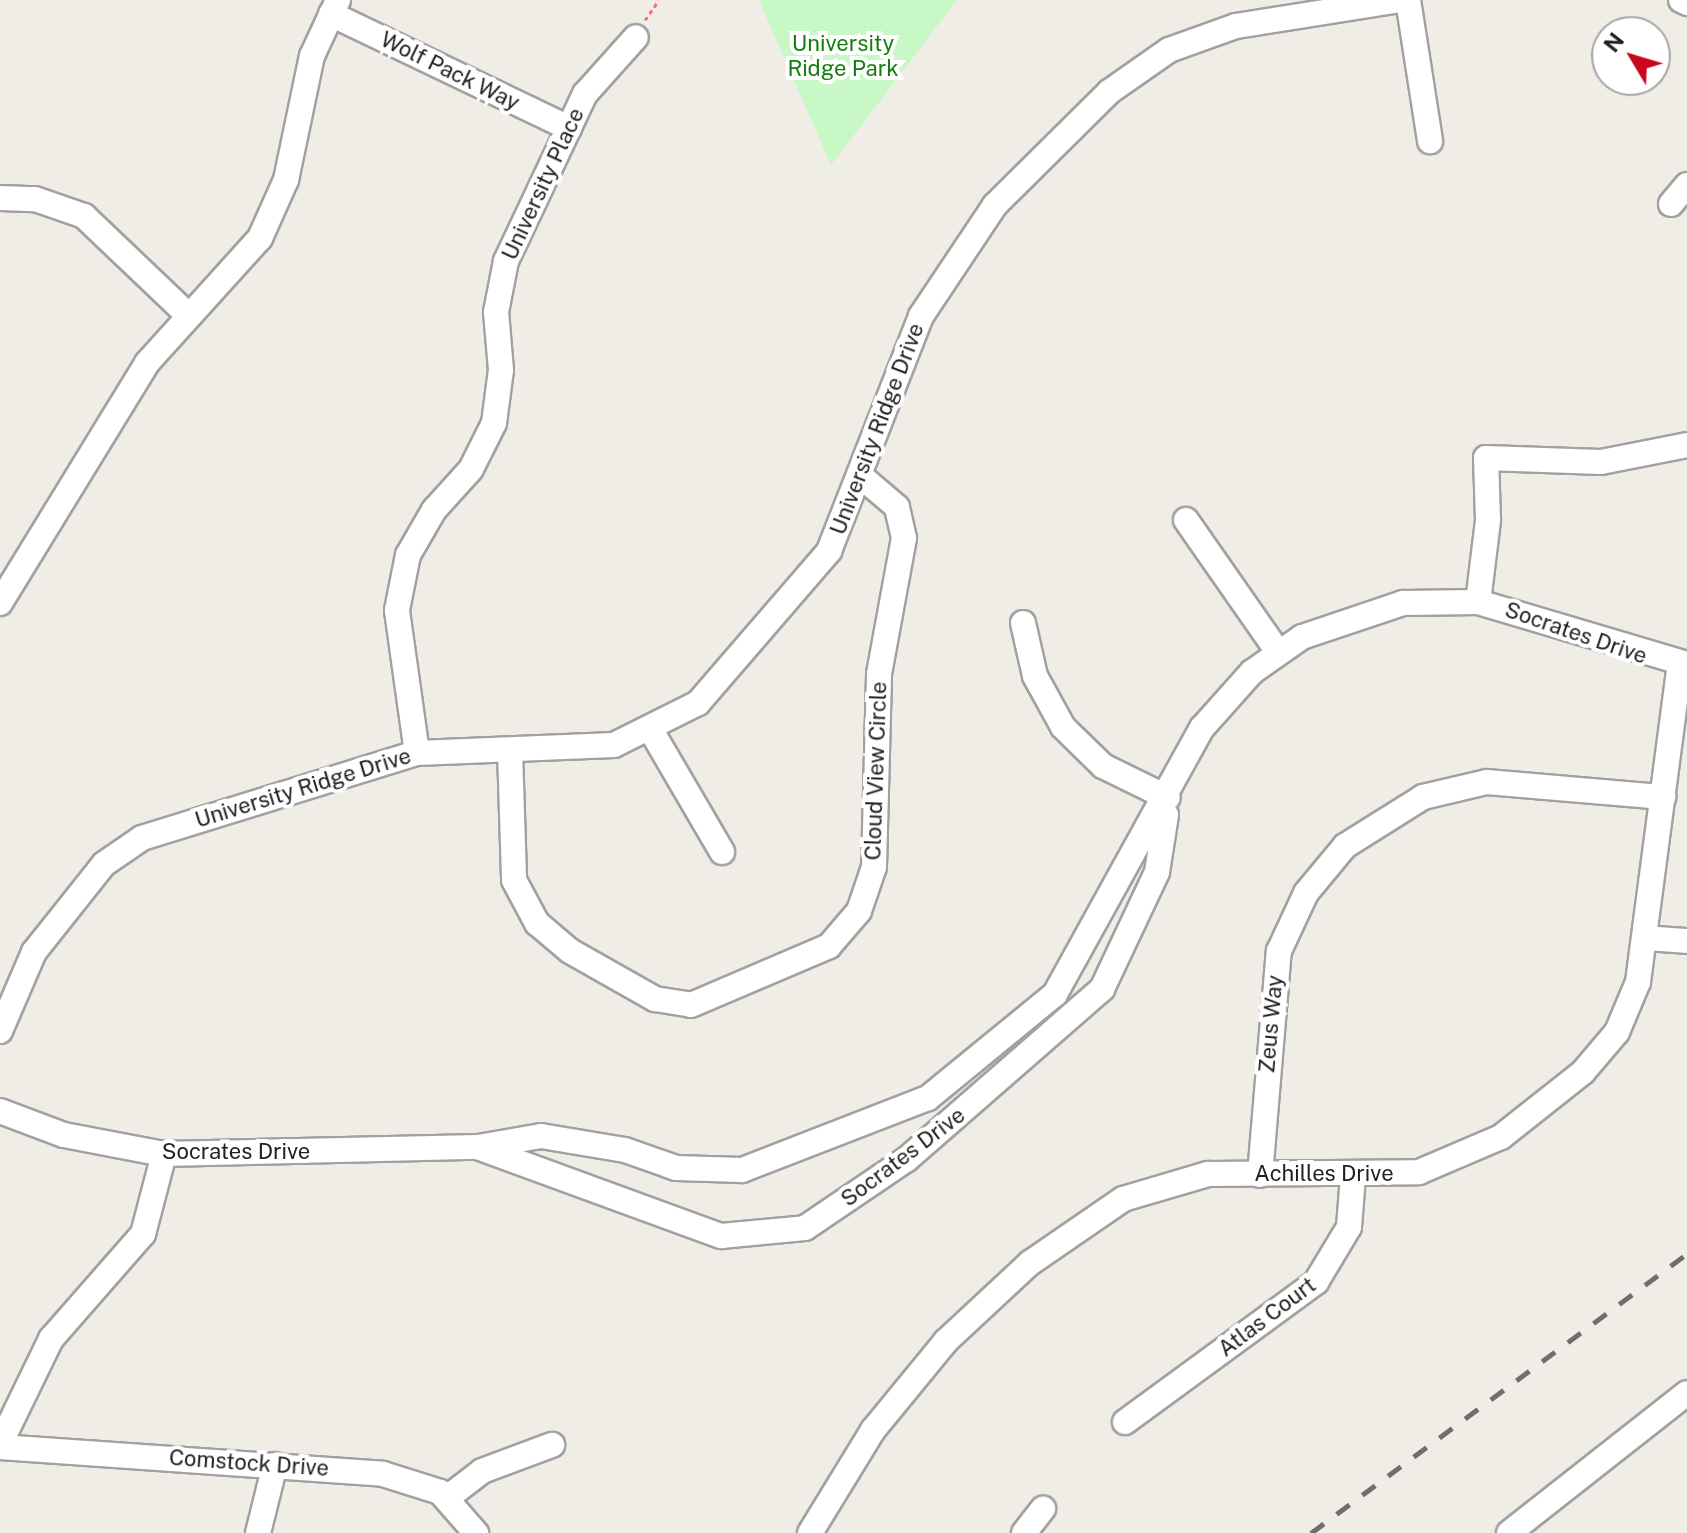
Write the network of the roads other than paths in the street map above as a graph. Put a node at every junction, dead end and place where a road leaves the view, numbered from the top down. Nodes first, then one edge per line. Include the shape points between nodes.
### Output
1 (1400, 0) edge
2 (1408, 0) edge
3 (1681, 0) edge
4 (1687, 3) edge
5 (335, 7) edge
6 (636, 37) dead end
7 (569, 128) junction
8 (1430, 141) dead end
9 (1687, 185) edge
10 (0, 198) edge
11 (1671, 204) dead end
12 (189, 316) junction
13 (1687, 445) edge
14 (863, 478) junction
15 (1186, 520) dead end
16 (1478, 602) junction
17 (0, 603) edge
18 (1023, 623) dead end
19 (1278, 652) junction
20 (1684, 664) edge
21 (652, 732) junction
22 (510, 750) junction
23 (417, 753) junction
24 (1663, 797) junction
25 (1168, 798) junction
26 (722, 852) dead end
27 (1645, 938) junction
28 (1687, 941) edge
29 (0, 1031) edge
30 (0, 1111) edge
31 (478, 1147) junction
32 (164, 1154) junction
33 (1260, 1175) junction
34 (1353, 1176) junction
35 (1687, 1393) edge
36 (1125, 1422) dead end
37 (0, 1445) edge
38 (552, 1445) dead end
39 (275, 1465) junction
40 (447, 1498) junction
41 (1043, 1509) dead end
42 (258, 1533) edge
43 (476, 1533) edge
44 (810, 1533) edge
45 (1024, 1533) edge
46 (1509, 1533) edge

1 - 14 street, University Ridge Drive via 1202,36 1109,92 995,205 943,275 902,361
2 - 8 street
3 - 4 street
5 - 7 street, Wolf Pack Way
5 - 12 street via 303,84 276,209 242,264
6 - 7 street, University Place via 599,72
7 - 23 street, University Place via 498,287 494,423 471,469 418,533 400,583 399,637
9 - 11 street
10 - 12 street via 35,199 84,216
12 - 17 street via 122,399
13 - 16 street via 1601,462 1486,458 1488,520
14 - 21 street, University Ridge Drive via 810,578 698,703
14 - 22 street, Cloud View Circle via 897,507 904,538 879,674 874,867 859,911 829,946 691,1005 655,999 570,951 537,923 514,880
15 - 19 street
16 - 19 street, Socrates Drive via 1369,610
16 - 20 street, Socrates Drive
18 - 25 street via 1035,676 1063,727 1103,766
19 - 25 street, Socrates Drive via 1202,728
20 - 24 street, Achilles Drive
21 - 22 street, University Ridge Drive via 583,750
21 - 26 street
22 - 23 street, University Ridge Drive
23 - 29 street, University Ridge Drive via 121,850 34,952
24 - 27 street, Achilles Drive
24 - 33 street, Zeus Way via 1487,782 1423,797 1345,846 1306,893 1279,951
25 - 31 street, Socrates Drive via 1055,994 928,1098 742,1170 676,1168 625,1150 541,1136
25 - 31 street, Socrates Drive via 1157,872 1102,989 907,1159 805,1228 721,1236
27 - 28 street
27 - 34 street, Achilles Drive via 1630,1007 1583,1072 1476,1152 1419,1172
30 - 32 street, Socrates Drive via 64,1135
31 - 32 street, Socrates Drive
32 - 37 street via 143,1234 51,1339
33 - 34 street, Achilles Drive
33 - 44 street, Achilles Drive via 1208,1174 1150,1187 1030,1263 906,1386
34 - 36 street, Atlas Court via 1349,1227 1316,1282
35 - 46 street
37 - 39 street, Comstock Drive
38 - 40 street via 482,1471
39 - 40 street, Comstock Drive via 383,1474
39 - 42 street
40 - 43 street, Comstock Drive
41 - 45 street

